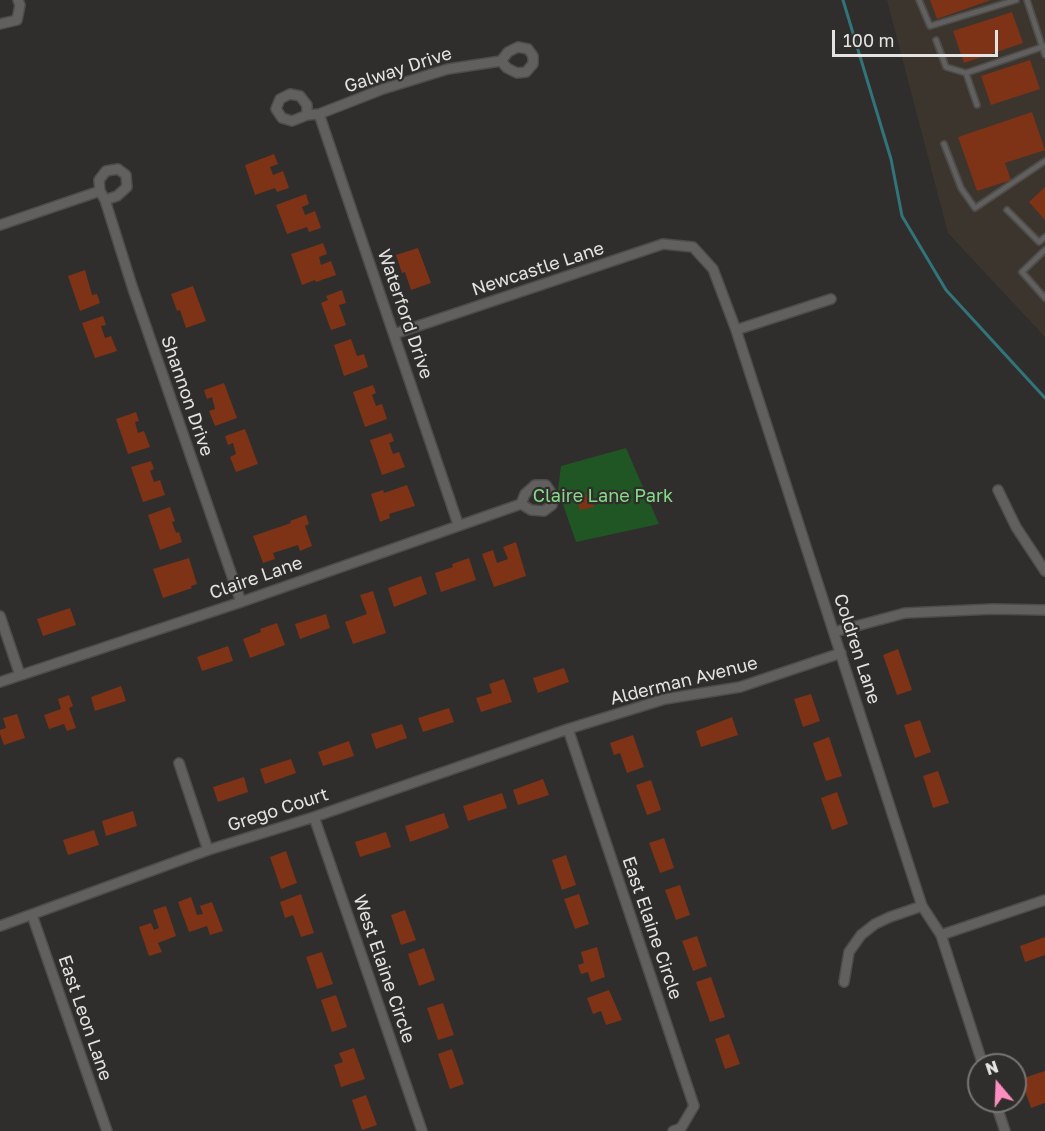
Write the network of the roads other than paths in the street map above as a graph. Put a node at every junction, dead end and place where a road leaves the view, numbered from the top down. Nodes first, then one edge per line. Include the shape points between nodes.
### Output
1 (18, 0) edge
2 (919, 0) edge
3 (1016, 0) edge
4 (1027, 0) edge
5 (0, 24) edge
6 (936, 40) dead end
7 (1044, 46) edge
8 (1045, 55) edge
9 (501, 61) dead end
10 (966, 73) junction
11 (977, 105) dead end
12 (307, 114) dead end
13 (319, 114) junction
14 (944, 144) dead end
15 (1045, 161) edge
16 (1007, 210) dead end
17 (0, 225) edge
18 (1045, 237) edge
19 (693, 248) joint
20 (1045, 251) edge
21 (1045, 298) edge
22 (831, 299) dead end
23 (736, 330) junction
24 (394, 333) junction
25 (998, 490) dead end
26 (521, 504) dead end
27 (458, 524) junction
28 (1045, 571) edge
29 (240, 602) junction
30 (1045, 610) edge
31 (0, 616) edge
32 (834, 632) junction
33 (841, 653) junction
34 (20, 675) junction
35 (0, 682) edge
36 (568, 729) junction
37 (179, 763) dead end
38 (314, 817) junction
39 (208, 850) junction
40 (1045, 900) edge
41 (922, 906) junction
42 (32, 915) junction
43 (0, 926) edge
44 (941, 935) junction
45 (843, 982) dead end
46 (979, 1053) edge
47 (999, 1113) edge
48 (107, 1131) edge
49 (422, 1131) edge
50 (673, 1131) edge
51 (1005, 1131) edge

1 - 5 street via 17,20
2 - 3 lane via 930,26
4 - 7 lane
6 - 10 lane via 946,67
7 - 8 lane
7 - 10 lane
9 - 13 street, Galway Drive via 448,69
10 - 11 lane
12 - 13 street, Galway Drive
13 - 24 street, Waterford Drive
14 - 15 lane via 961,188 975,208
16 - 18 lane via 1039,242
17 - 29 street, Shannon Drive via 103,195
19 - 23 street, Coldren Lane via 713,268
19 - 24 street, Newcastle Lane via 663,244
20 - 21 lane via 1022,272
22 - 23 street
23 - 32 street, Coldren Lane
24 - 27 street, Waterford Drive
25 - 28 street via 1016,527
26 - 27 street, Claire Lane
27 - 29 street, Claire Lane
29 - 34 street, Claire Lane
30 - 32 street via 905,613
31 - 34 street
32 - 33 street, Coldren Lane
33 - 36 street, Alderman Avenue via 740,687 665,699
33 - 41 street, Coldren Lane
34 - 35 street, Claire Lane
36 - 38 street, Grego Court
36 - 50 street, East Elaine Circle via 694,1106 681,1128
37 - 39 street
38 - 39 street, Grego Court
38 - 49 street, West Elaine Circle
39 - 42 street, Grego Court
40 - 44 street
41 - 44 street, Coldren Lane
41 - 45 street via 875,924 861,935 849,952
42 - 43 street, Grego Court
42 - 48 street, East Leon Lane
44 - 46 street, Coldren Lane
47 - 51 street

